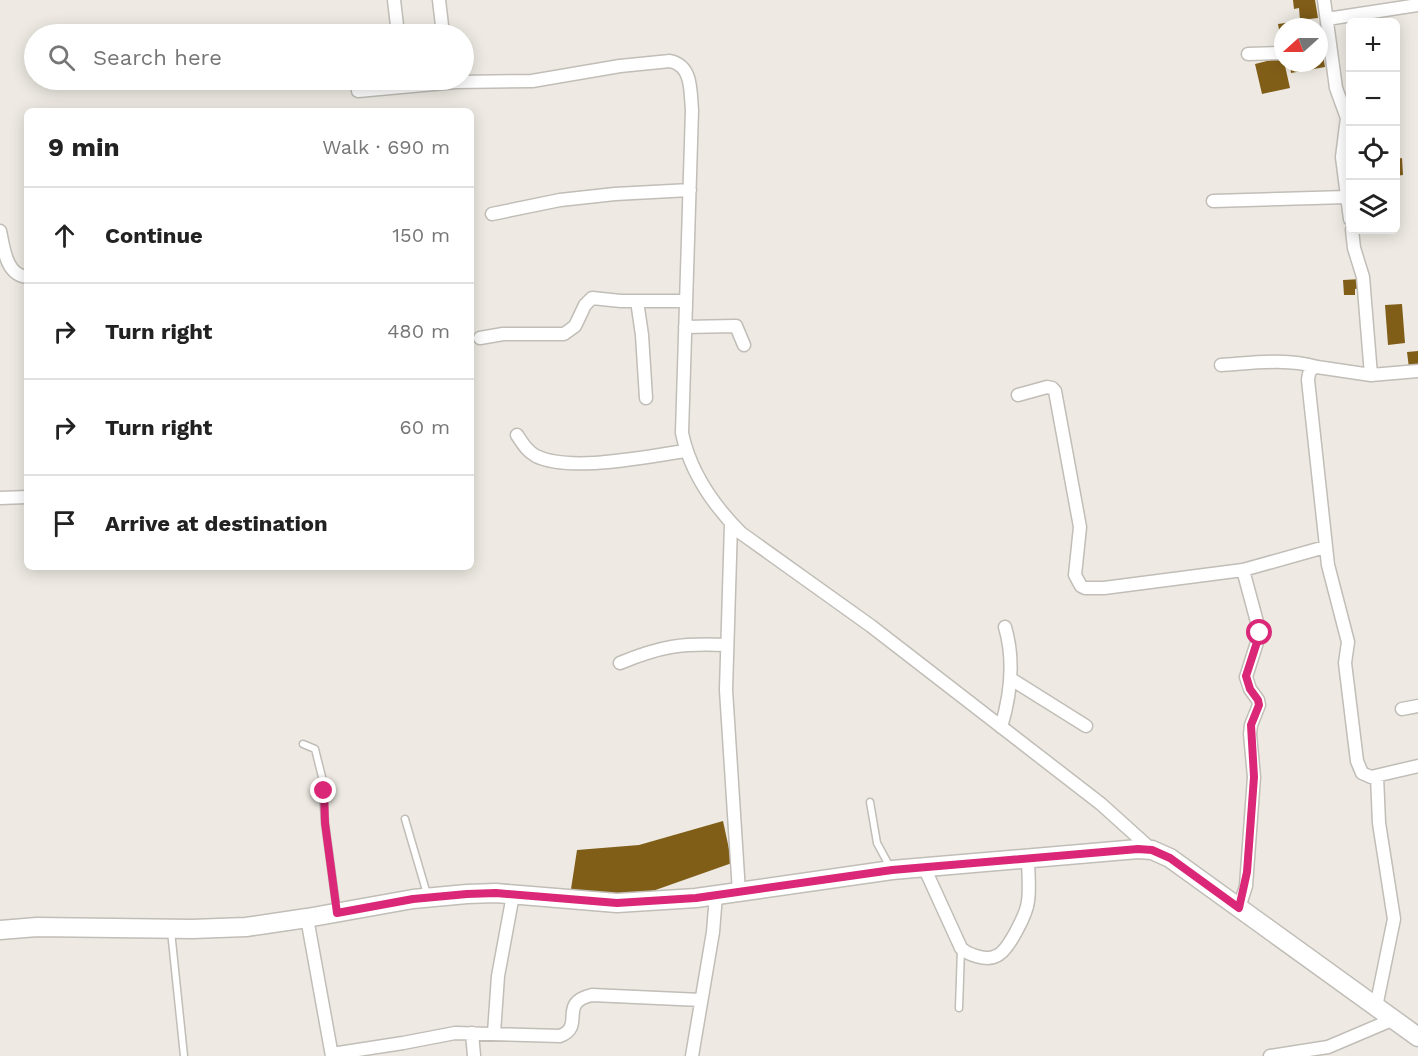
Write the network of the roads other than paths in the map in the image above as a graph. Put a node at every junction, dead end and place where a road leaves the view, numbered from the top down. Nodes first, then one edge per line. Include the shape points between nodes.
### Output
1 (394, 0) edge
2 (439, 0) edge
3 (1324, 0) edge
4 (1418, 6) edge
5 (1327, 18) edge
6 (1328, 20) edge
7 (397, 24) edge
8 (442, 24) edge
9 (1274, 53) edge
10 (1248, 54) dead end
11 (1328, 61) edge
12 (474, 81) edge
13 (364, 90) edge
14 (358, 91) dead end
15 (1346, 189) edge
16 (690, 190) junction
17 (1346, 197) edge
18 (1213, 201) dead end
19 (492, 214) dead end
20 (0, 231) edge
21 (1352, 234) edge
22 (24, 276) edge
23 (637, 301) junction
24 (686, 301) junction
25 (685, 327) junction
26 (480, 338) dead end
27 (744, 345) dead end
28 (1221, 365) dead end
29 (1317, 367) junction
30 (1418, 371) edge
31 (1371, 375) junction
32 (1018, 395) dead end
33 (646, 398) dead end
34 (517, 435) dead end
35 (686, 451) junction
36 (24, 497) edge
37 (0, 498) edge
38 (731, 524) junction
39 (1326, 547) junction
40 (1243, 570) junction
41 (1005, 627) dead end
42 (726, 645) junction
43 (621, 663) dead end
44 (1011, 679) junction
45 (1418, 706) edge
46 (1402, 708) dead end
47 (1086, 726) dead end
48 (1001, 727) junction
49 (303, 744) dead end
50 (1418, 766) edge
51 (1377, 776) junction
52 (870, 802) dead end
53 (405, 819) dead end
54 (1152, 850) junction
55 (1028, 858) junction
56 (924, 867) junction
57 (892, 870) junction
58 (739, 892) junction
59 (513, 895) junction
60 (716, 896) junction
61 (428, 898) junction
62 (1239, 908) junction
63 (337, 913) junction
64 (307, 918) junction
65 (170, 928) junction
66 (0, 930) edge
67 (961, 948) junction
68 (701, 1000) junction
69 (1376, 1007) junction
70 (959, 1008) dead end
71 (1394, 1019) junction
72 (472, 1033) junction
73 (494, 1034) junction
74 (1418, 1037) edge
75 (332, 1055) edge
76 (184, 1056) edge
77 (474, 1056) edge
78 (692, 1056) edge
79 (1270, 1056) edge

1 - 7 street
2 - 8 street
3 - 5 street
4 - 6 street
9 - 10 street
11 - 15 street via 1347,118 1342,157
12 - 16 street via 532,81 620,66 678,63 688,75 692,110
13 - 14 street
16 - 19 street via 560,200
16 - 24 street
17 - 18 street
20 - 22 street via 8,264 14,273
21 - 31 street via 1363,277
23 - 24 street
23 - 26 street via 592,298 575,326 564,334
23 - 33 street
24 - 25 street
25 - 27 street via 736,326
25 - 35 street via 682,433
28 - 29 street via 1277,362
29 - 31 street
29 - 39 street via 1312,368 1308,380
30 - 31 street
32 - 40 street via 1047,387 1055,391 1080,526 1075,575 1081,586 1104,588
34 - 35 street via 537,456 562,462 585,463
35 - 38 street via 697,476
36 - 37 street
38 - 42 street
38 - 48 street
39 - 40 street
39 - 51 street via 1334,596 1348,642 1345,663 1358,761 1362,773
40 - 62 street via 1260,633 1246,676 1259,705 1251,725 1254,777 1247,872
41 - 44 street
42 - 43 street via 677,645
42 - 58 street
44 - 47 street
44 - 48 street
45 - 46 street
48 - 54 street via 1101,804
49 - 63 lane via 315,749 320,762
50 - 51 street
51 - 69 street via 1379,823 1394,919
52 - 57 lane via 877,843
53 - 61 lane
54 - 55 main road
54 - 62 main road via 1170,858
55 - 56 main road
55 - 67 street via 1027,908 1003,952 990,958
56 - 57 main road
56 - 67 street
57 - 58 main road
58 - 60 main road
59 - 60 main road via 617,903
59 - 61 main road
59 - 73 street via 498,976
60 - 68 street
61 - 63 main road
62 - 69 main road
63 - 64 main road
64 - 65 main road via 246,927
64 - 75 street
65 - 66 main road
65 - 76 lane
67 - 70 lane
68 - 73 street via 592,995 574,1005 571,1029 566,1034
68 - 78 street
69 - 71 main road
71 - 74 main road
71 - 79 street via 1328,1047
72 - 73 street
72 - 75 street
72 - 77 street

